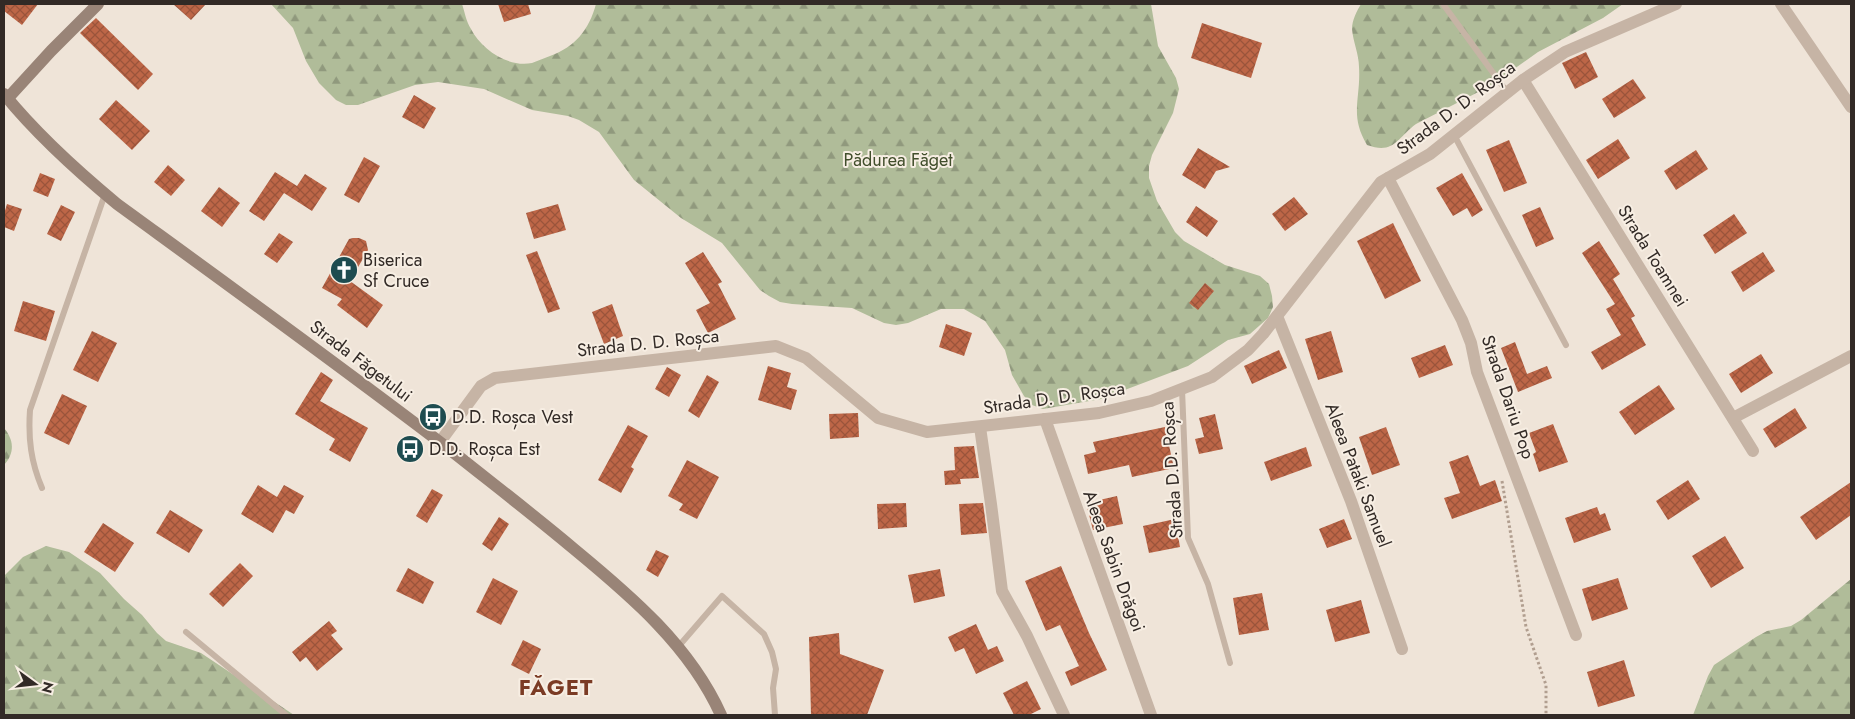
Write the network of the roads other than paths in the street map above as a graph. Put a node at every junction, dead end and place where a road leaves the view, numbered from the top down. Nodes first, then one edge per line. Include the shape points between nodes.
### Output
1 (98, 4) edge
2 (1442, 4) edge
3 (1676, 4) edge
4 (1781, 4) edge
5 (1523, 80) junction
6 (1507, 92) junction
7 (6, 96) edge
8 (1851, 107) edge
9 (1454, 135) junction
10 (1388, 178) junction
11 (106, 194) junction
12 (1277, 316) junction
13 (1566, 346) dead end
14 (1851, 356) edge
15 (1182, 389) junction
16 (1733, 418) junction
17 (1045, 419) junction
18 (980, 427) junction
19 (440, 442) junction
20 (1753, 451) dead end
21 (42, 488) dead end
22 (186, 632) dead end
23 (1576, 635) dead end
24 (678, 647) junction
25 (1402, 649) dead end
26 (1230, 663) dead end
27 (286, 715) edge
28 (721, 715) edge
29 (775, 715) edge
30 (1064, 715) edge
31 (1151, 715) edge

1 - 7 main road
2 - 6 lane
3 - 5 street, Strada D. D. Roșca via 1565,52
4 - 8 street
5 - 6 street, Strada D. D. Roșca
5 - 16 street, Strada Toamnei
6 - 9 street, Strada D. D. Roșca
7 - 11 main road, Strada Făgetului via 59,153
9 - 10 street, Strada D. D. Roșca via 1430,154
9 - 13 lane
10 - 12 street, Strada D. D. Roșca via 1381,182
10 - 23 street, Strada Dariu Pop via 1462,320 1478,372
11 - 19 main road, Strada Făgetului
11 - 21 lane via 30,410 34,470
12 - 15 street, Strada D. D. Roșca via 1248,350 1212,377
12 - 25 street, Aleea Pataki Samuel via 1351,501
14 - 16 street
15 - 17 street, Strada D. D. Roșca via 1151,401 1098,413
15 - 26 lane, Strada D.D. Roșca via 1188,538 1208,584
16 - 20 street, Strada Toamnei
17 - 18 street, Strada D. D. Roșca
17 - 31 street, Aleea Sabin Drăgoi
18 - 19 street, Strada D. D. Roșca via 927,432 878,418 806,358 776,346 494,378 481,386
18 - 30 street via 1002,591
19 - 24 main road, Strada Făgetului via 617,584
22 - 27 lane
24 - 28 main road, Strada Făgetului via 705,683
24 - 29 lane via 722,596 764,634 776,669 773,688

